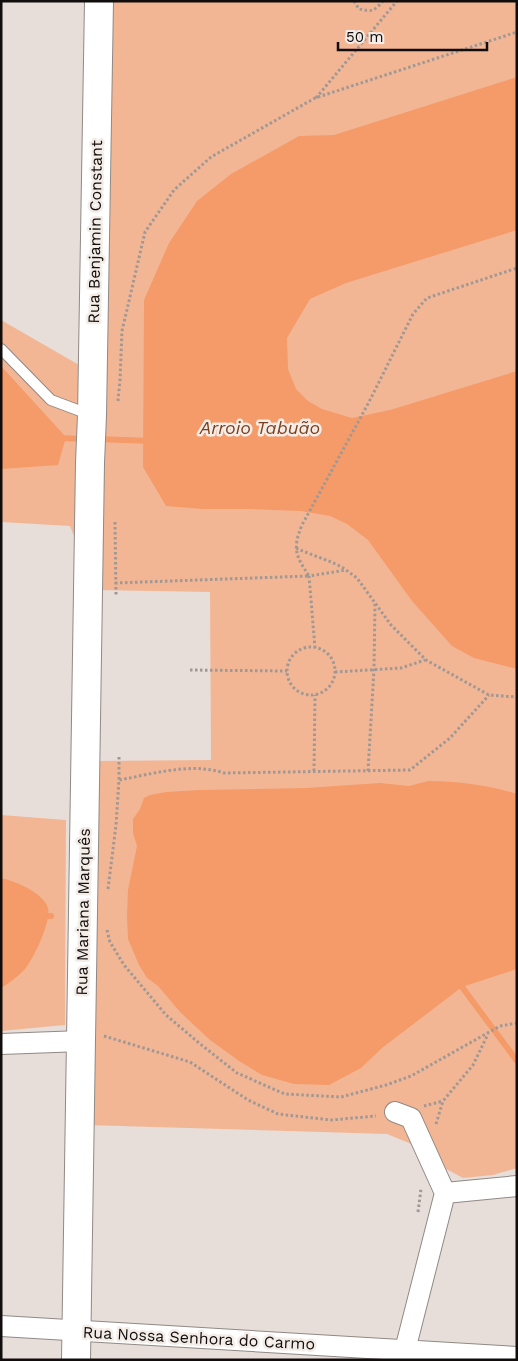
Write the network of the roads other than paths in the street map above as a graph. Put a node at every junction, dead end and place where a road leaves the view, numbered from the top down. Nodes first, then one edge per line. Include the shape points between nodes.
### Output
1 (99, 1) edge
2 (1, 349) edge
3 (100, 415) junction
4 (90, 463) joint
5 (82, 1033) junction
6 (1, 1044) edge
7 (395, 1112) road end
8 (517, 1186) edge
9 (445, 1193) junction
10 (1, 1326) edge
11 (76, 1330) junction
12 (405, 1355) edge
13 (517, 1357) edge
14 (76, 1360) edge

1 - 3 main road, Rua Benjamin Constant
2 - 3 lane via 50,400
3 - 4 main road, Rua Benjamin Constant
4 - 5 main road, Rua Mariana Marquês
5 - 6 street
5 - 11 main road, Rua Mariana Marquês
7 - 9 street via 411,1118
8 - 9 street
9 - 12 street
10 - 11 street, Rua Nossa Senhora do Carmo
11 - 12 street, Rua Nossa Senhora do Carmo
11 - 14 main road, Rua Mariana Marquês
12 - 13 street, Rua Nossa Senhora do Carmo

